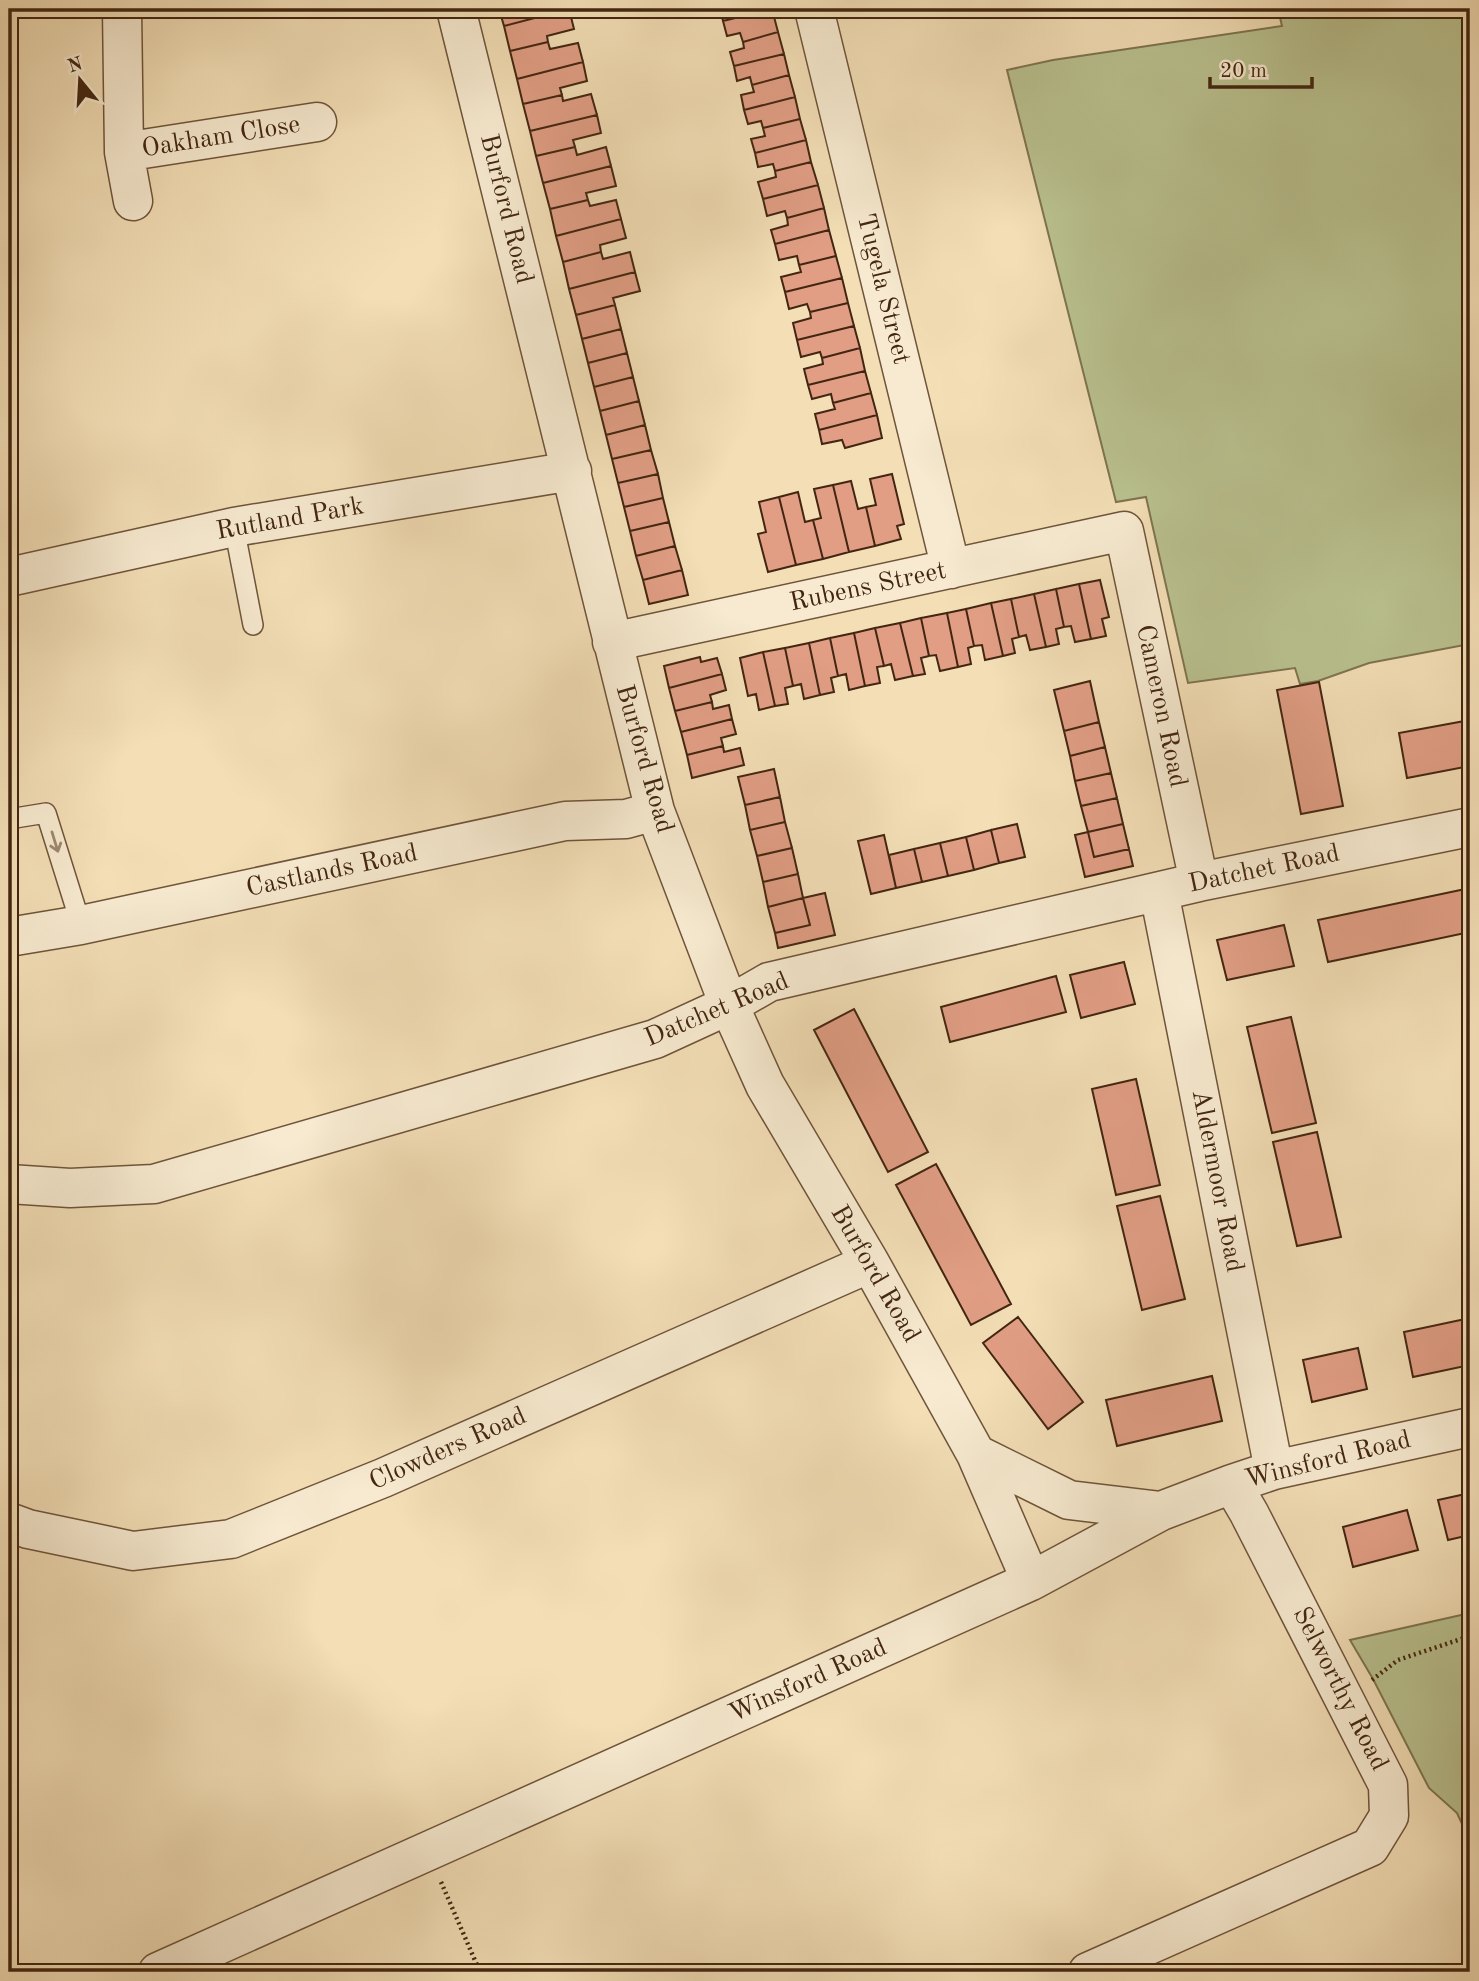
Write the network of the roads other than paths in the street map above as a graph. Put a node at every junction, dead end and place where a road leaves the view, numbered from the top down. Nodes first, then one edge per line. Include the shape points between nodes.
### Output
1 (121, 9) edge
2 (456, 9) edge
3 (814, 9) edge
4 (317, 122) dead end
5 (124, 152) junction
6 (133, 201) dead end
7 (572, 471) junction
8 (234, 527) junction
9 (1124, 531) joint
10 (951, 569) junction
11 (9, 576) edge
12 (253, 625) dead end
13 (612, 642) junction
14 (655, 811) junction
15 (9, 819) edge
16 (1470, 827) edge
17 (1199, 882) junction
18 (1159, 892) junction
19 (81, 925) junction
20 (9, 937) edge
21 (729, 1005) junction
22 (9, 1184) edge
23 (870, 1263) junction
24 (1470, 1427) edge
25 (976, 1454) junction
26 (1274, 1470) junction
27 (1232, 1484) junction
28 (1161, 1511) junction
29 (9, 1522) edge
30 (1031, 1581) junction
31 (158, 1972) edge
32 (1088, 1972) edge

1 - 5 street, Oakham Close
2 - 7 street, Burford Road
3 - 10 street, Tugela Street
4 - 5 street, Oakham Close
5 - 6 street, Oakham Close
7 - 8 street, Rutland Park
7 - 13 street, Burford Road
8 - 11 street, Rutland Park
8 - 12 lane
9 - 10 street, Rubens Street
9 - 17 street, Cameron Road
10 - 13 street, Rubens Street
13 - 14 street, Burford Road
14 - 19 street, Castlands Road via 626,819 565,821
14 - 21 street, Burford Road
15 -> 19 lane via 46,813
16 - 17 street, Datchet Road
17 - 18 street, Datchet Road
18 - 21 street, Datchet Road via 769,982
18 - 26 street, Aldermoor Road
19 - 20 street, Castlands Road
21 - 22 street, Datchet Road via 655,1039 154,1184 70,1188
21 - 23 street, Burford Road via 765,1085
23 - 25 street, Burford Road
23 - 29 street, Clowders Road via 383,1478 231,1539 133,1551
24 - 26 street, Winsford Road
25 - 28 street via 1069,1500
25 - 30 street, Burford Road
26 - 27 street, Winsford Road
27 - 28 street, Winsford Road
27 - 32 street, Selworthy Road via 1388,1785 1389,1816 1370,1847
28 - 30 street, Winsford Road
30 - 31 street, Winsford Road

